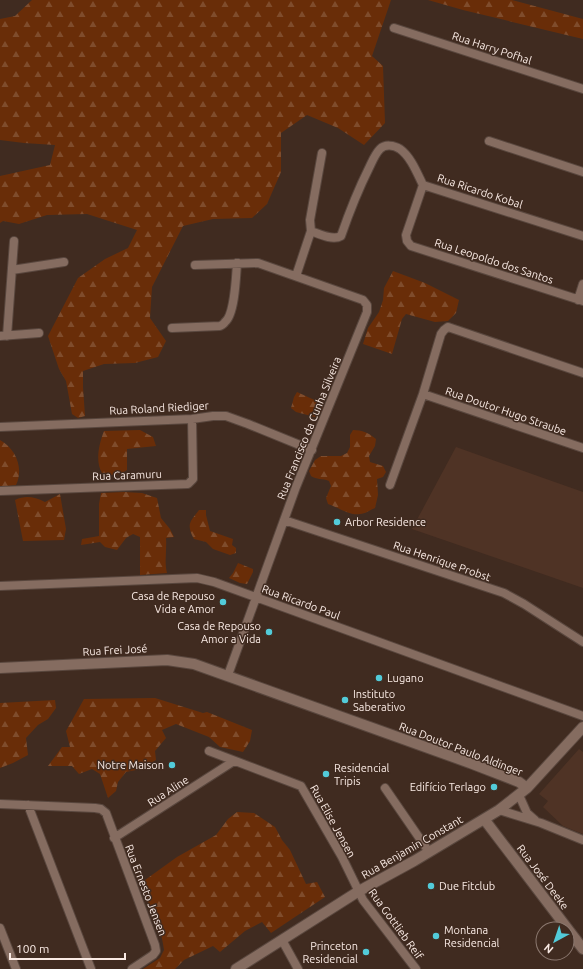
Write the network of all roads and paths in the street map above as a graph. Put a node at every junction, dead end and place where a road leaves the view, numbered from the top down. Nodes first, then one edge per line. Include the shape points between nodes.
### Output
1 (394, 28) dead end
2 (583, 89) edge
3 (489, 141) dead end
4 (322, 153) dead end
5 (583, 172) edge
6 (423, 185) junction
7 (311, 231) junction
8 (583, 236) edge
9 (14, 241) dead end
10 (64, 262) dead end
11 (237, 263) junction
12 (195, 265) dead end
13 (12, 270) junction
14 (296, 276) junction
15 (583, 284) edge
16 (580, 301) edge
17 (172, 328) dead end
18 (39, 333) dead end
19 (4, 336) edge
20 (583, 373) edge
21 (423, 394) junction
22 (192, 418) junction
23 (0, 427) edge
24 (583, 448) edge
25 (312, 450) junction
26 (390, 485) dead end
27 (0, 491) edge
28 (284, 520) junction
29 (0, 586) edge
30 (257, 598) junction
31 (583, 642) edge
32 (0, 668) edge
33 (228, 675) junction
34 (583, 716) edge
35 (583, 727) edge
36 (209, 751) dead end
37 (234, 761) junction
38 (386, 788) dead end
39 (527, 788) junction
40 (519, 796) junction
41 (0, 804) edge
42 (28, 805) junction
43 (498, 810) junction
44 (484, 819) junction
45 (541, 824) junction
46 (114, 838) junction
47 (583, 840) edge
48 (429, 852) junction
49 (359, 891) junction
50 (0, 928) edge
51 (282, 940) junction
52 (583, 949) edge
53 (16, 969) edge
54 (91, 969) edge
55 (132, 969) edge
56 (236, 969) edge
57 (298, 969) edge
58 (416, 969) edge

1 - 2 street, Rua Harry Pofhal
3 - 5 street
4 - 7 street via 310,220
6 - 7 street, Rua Ricardo Kobal via 404,153 398,148 385,146 374,157 365,175 341,236 334,238
6 - 8 street, Rua Ricardo Kobal
6 - 16 street, Rua Leopoldo dos Santos via 406,235 411,246
7 - 14 street
9 - 13 street
10 - 13 street
11 - 12 street
11 - 14 street via 258,263
11 - 17 street via 233,299 226,322 220,326
13 - 19 street
14 - 25 street, Rua Francisco da Cunha Silveira via 363,300 367,305
15 - 16 street
18 - 19 street
20 - 21 street via 448,327 441,334
21 - 24 street, Rua Doutor Hugo Straube
21 - 26 street
22 - 23 street, Rua Roland Riediger
22 - 25 street, Rua Roland Riediger via 226,416
22 - 27 street, Rua Caramuru via 193,479 188,484
25 - 28 street, Rua Francisco da Cunha Silveira
28 - 30 street, Rua Francisco da Cunha Silveira
28 - 31 street, Rua Henrique Probst via 504,594
29 - 30 street, Rua Ricardo Paul via 197,578
30 - 33 street, Rua Francisco da Cunha Silveira
30 - 34 street, Rua Ricardo Paul
32 - 33 street, Rua Frei José via 167,660 194,664
33 - 39 street, Rua Doutor Paulo Aldinger via 470,763 519,782
35 - 39 street, Rua Benjamin Constant
36 - 37 street, Rua Elise Jensen
37 - 46 street, Rua Aline
37 - 49 street, Rua Elise Jensen via 301,786
38 - 48 street
39 - 40 street, Rua Benjamin Constant
40 - 43 street, Rua Benjamin Constant
40 - 45 street via 527,813
41 - 42 street
42 - 46 street, Rua Ernesto Jensen via 101,809 106,814
42 - 54 street
43 - 44 street, Rua Benjamin Constant
43 - 45 street
44 - 48 street, Rua Benjamin Constant
44 - 52 street, Rua José Deeke
45 - 47 street
46 - 55 street, Rua Ernesto Jensen via 156,951
48 - 49 street, Rua Benjamin Constant
49 - 51 street, Rua Benjamin Constant
49 - 58 street, Rua Gottlieb Reif via 363,900
50 - 53 street
51 - 56 street, Rua Benjamin Constant
51 - 57 street

